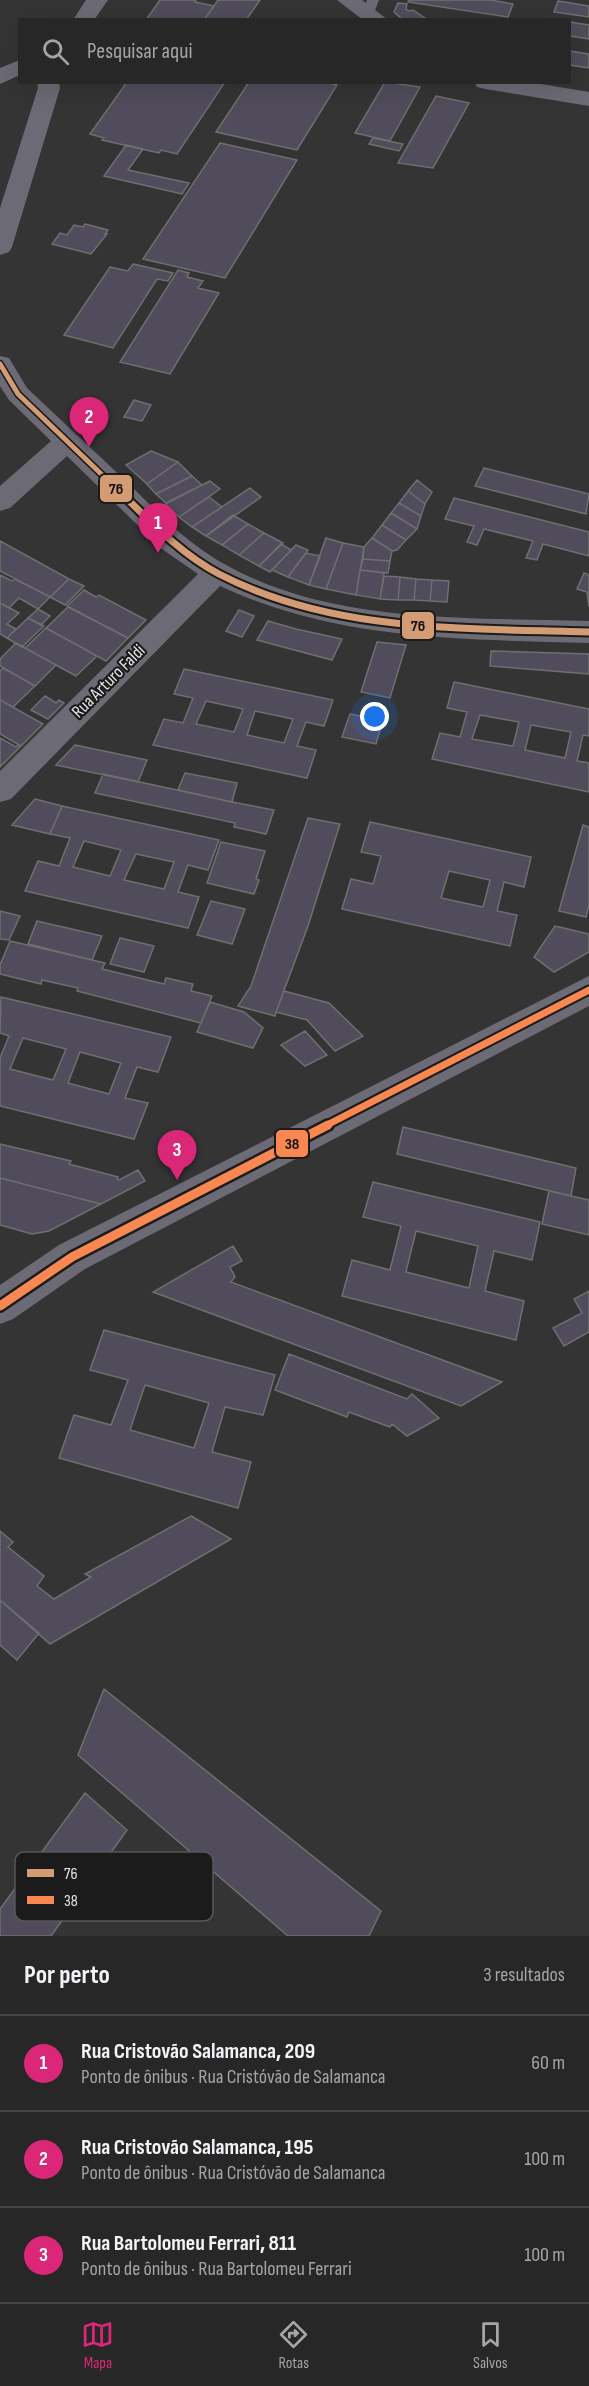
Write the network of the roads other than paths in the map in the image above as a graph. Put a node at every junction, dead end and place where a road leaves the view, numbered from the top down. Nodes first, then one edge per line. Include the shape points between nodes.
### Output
1 (97, 0) edge
2 (348, 0) edge
3 (373, 11) edge
4 (84, 18) edge
5 (18, 67) edge
6 (0, 77) edge
7 (48, 84) edge
8 (497, 84) edge
9 (589, 99) edge
10 (0, 247) edge
11 (0, 364) edge
12 (67, 441) junction
13 (0, 501) edge
14 (216, 573) junction
15 (589, 632) edge
16 (0, 790) edge
17 (589, 990) edge
18 (0, 1306) edge

1 - 4 street
2 - 3 street
5 - 6 street
7 - 10 street via 35,140
8 - 9 street
11 - 12 street via 18,394
12 - 13 street
12 - 14 street via 172,542
14 - 15 street via 297,605 348,617 415,625
14 - 16 street, Rua Arturo Faldi
17 - 18 street via 72,1257

